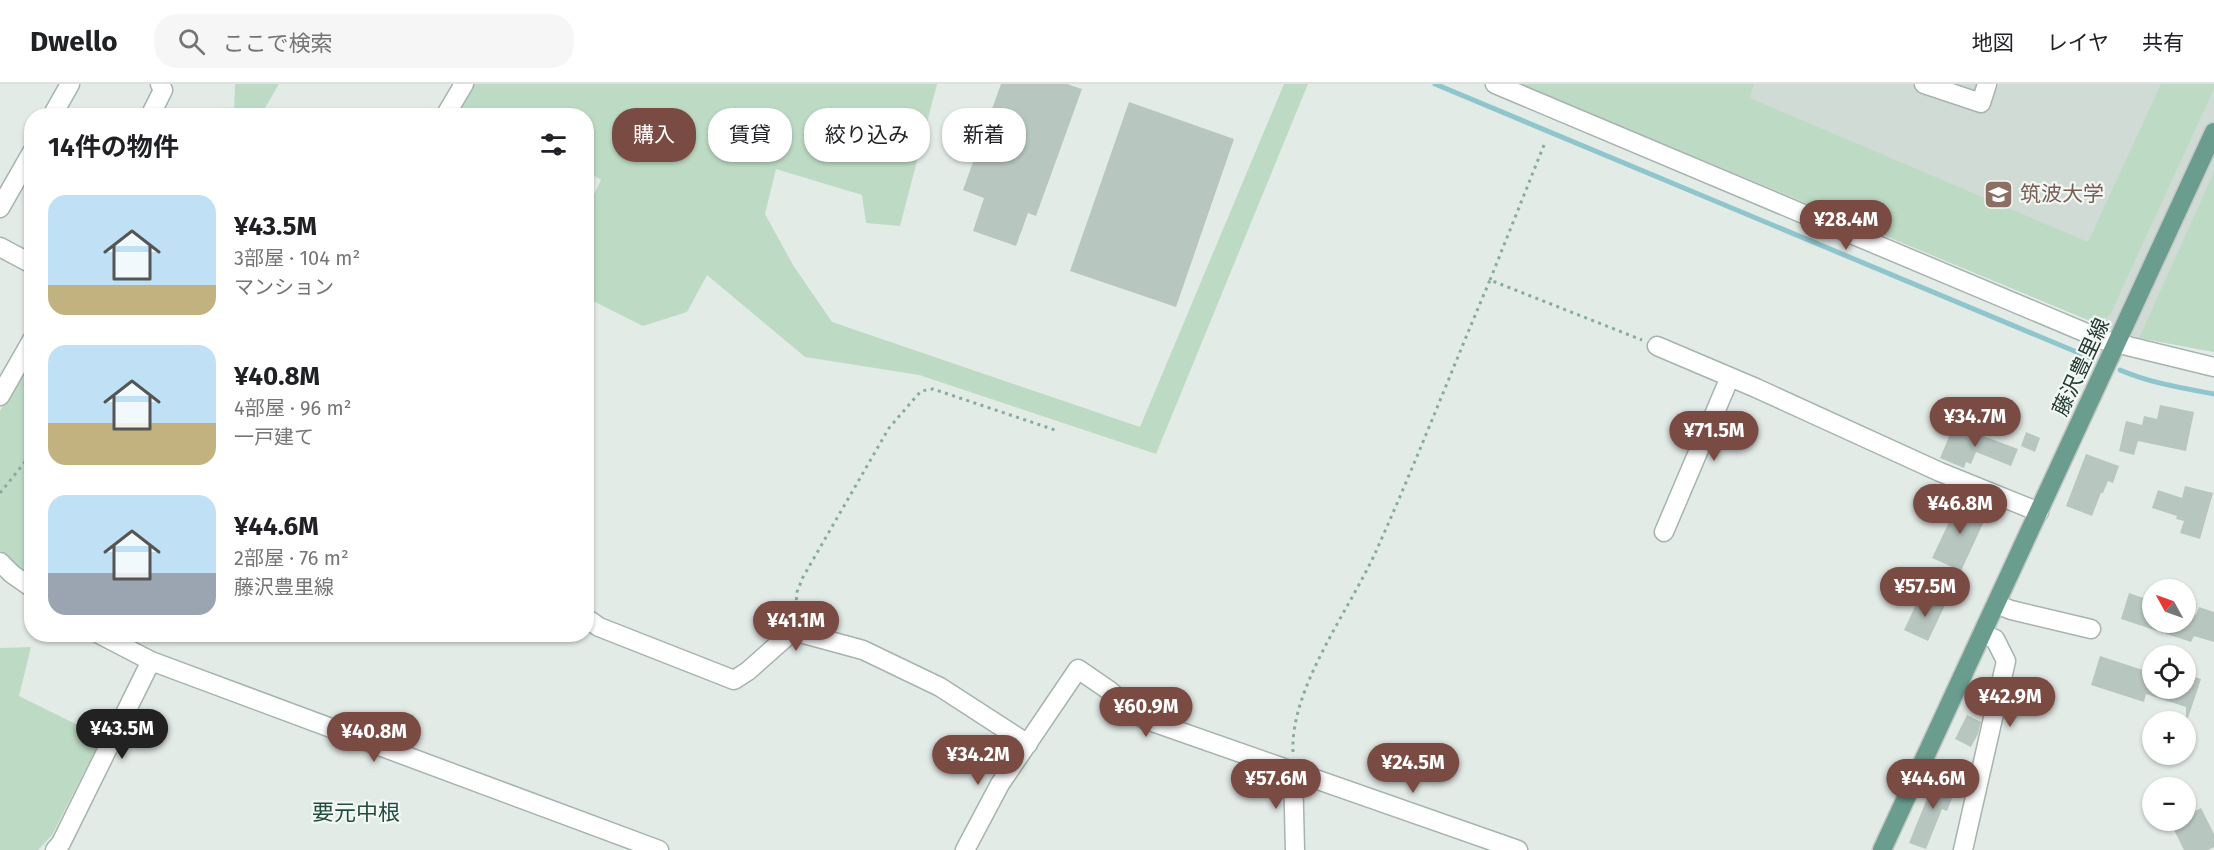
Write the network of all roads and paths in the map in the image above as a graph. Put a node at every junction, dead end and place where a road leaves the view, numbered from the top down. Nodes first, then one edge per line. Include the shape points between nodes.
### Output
1 (70, 84) edge
2 (160, 84) edge
3 (464, 84) edge
4 (1495, 84) edge
5 (1924, 84) edge
6 (1987, 84) edge
7 (56, 108) edge
8 (154, 108) edge
9 (450, 108) edge
10 (2214, 132) edge
11 (1544, 145) dead end
12 (24, 166) edge
13 (0, 207) edge
14 (0, 247) edge
15 (24, 260) edge
16 (1490, 280) junction
17 (2115, 344) junction
18 (1657, 346) joint
19 (24, 354) edge
20 (2214, 368) edge
21 (1730, 377) junction
22 (0, 396) edge
23 (1058, 431) dead end
24 (24, 463) edge
25 (0, 493) edge
26 (2039, 512) junction
27 (1664, 532) dead end
28 (0, 562) edge
29 (24, 582) edge
30 (1996, 604) junction
31 (594, 623) edge
32 (2091, 629) dead end
33 (793, 631) junction
34 (1982, 634) junction
35 (115, 642) edge
36 (151, 661) junction
37 (1028, 744) junction
38 (1293, 770) junction
39 (60, 848) edge
40 (659, 850) edge
41 (965, 850) edge
42 (1295, 850) edge
43 (1518, 850) edge
44 (1882, 850) edge
45 (1963, 850) edge

1 - 7 street
2 - 8 street via 164,90
3 - 9 street
4 - 17 street
5 - 6 street via 1981,103
10 - 17 main road, 藤沢豊里線
11 - 16 path
12 - 13 street
14 - 15 street
16 - 18 path
16 - 38 path via 1377,551 1323,651 1299,707 1292,735
17 - 20 street
17 - 26 main road, 藤沢豊里線
18 - 21 street
19 - 22 street
21 - 26 street
21 - 27 street
23 - 33 path via 933,389 921,391 889,428 803,577 797,592
24 - 25 path
26 - 30 main road, 藤沢豊里線
28 - 29 street
30 - 32 street
30 - 34 main road, 藤沢豊里線
31 - 33 street via 734,680
33 - 37 street via 863,650 940,687
34 - 44 main road, 藤沢豊里線
34 - 45 street via 1995,639 2006,660
35 - 36 street
36 - 39 street
36 - 40 street
37 - 38 street via 1078,669 1144,719
37 - 41 street via 1000,784
38 - 42 street
38 - 43 street

